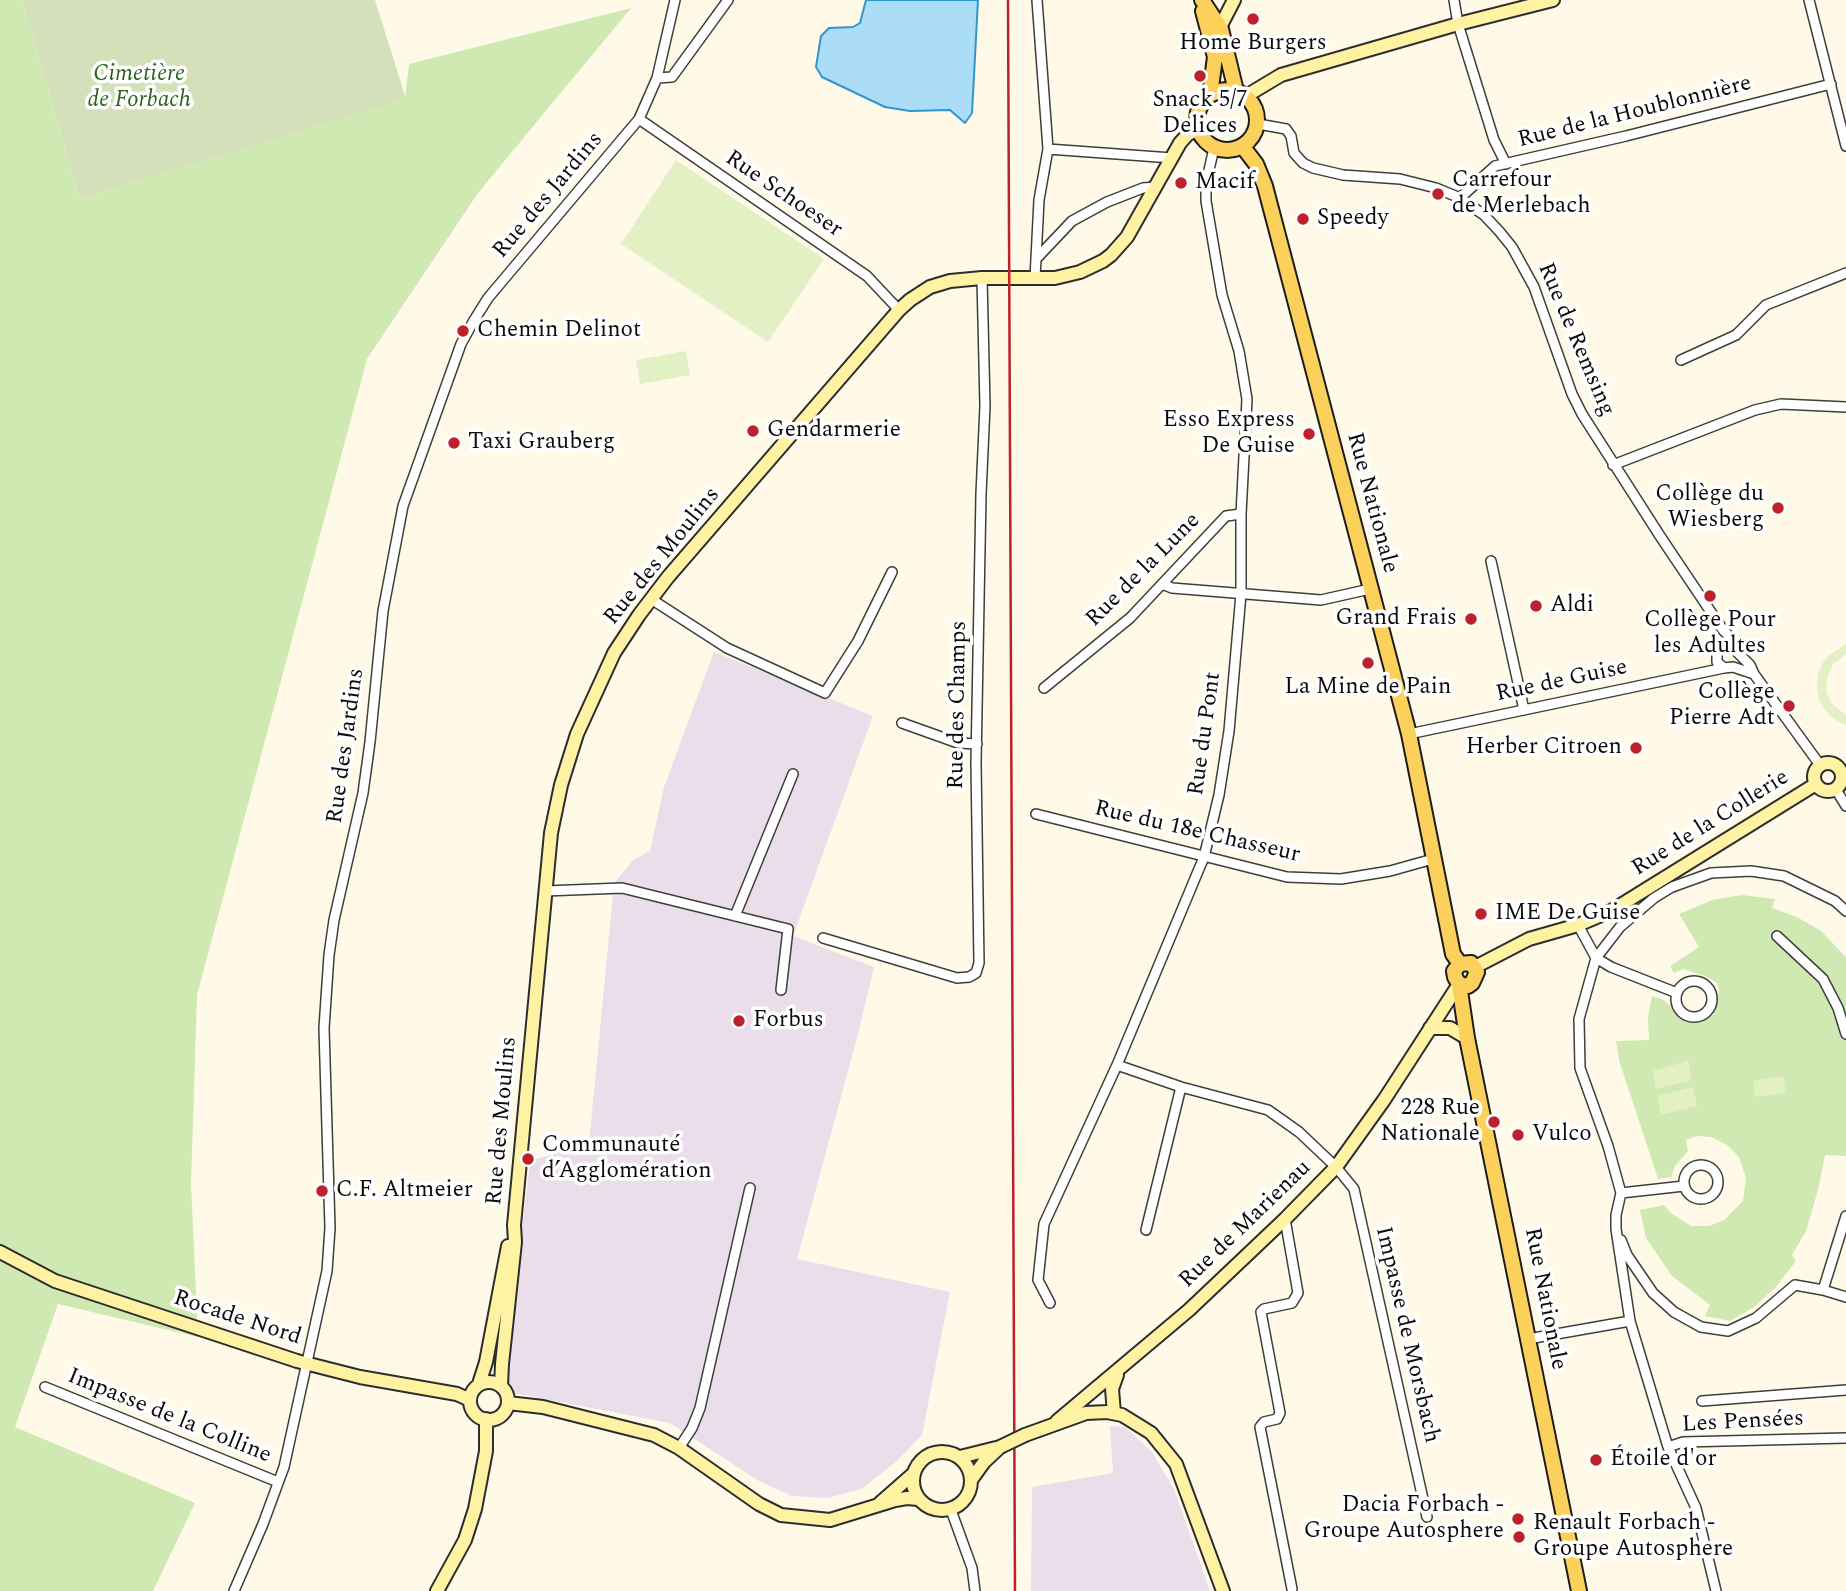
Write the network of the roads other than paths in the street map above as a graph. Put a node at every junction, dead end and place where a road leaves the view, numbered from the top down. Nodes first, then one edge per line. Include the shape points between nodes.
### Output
1 (675, 0) edge
2 (728, 0) edge
3 (1037, 0) edge
4 (1201, 0) edge
5 (1234, 0) edge
6 (1454, 0) edge
7 (1553, 0) edge
8 (1809, 0) edge
9 (1458, 24) junction
10 (1220, 27) junction
11 (656, 78) junction
12 (1831, 84) junction
13 (1241, 93) junction
14 (1210, 95) junction
15 (639, 120) junction
16 (1258, 124) junction
17 (1198, 130) junction
18 (1846, 146) edge
19 (1243, 147) junction
20 (1214, 148) junction
21 (1048, 149) junction
22 (1172, 158) junction
23 (1506, 164) junction
24 (1155, 187) junction
25 (1460, 198) junction
26 (1037, 259) junction
27 (1846, 273) edge
28 (982, 278) junction
29 (1035, 278) junction
30 (899, 310) junction
31 (1681, 360) dead end
32 (1846, 407) edge
33 (1613, 465) junction
34 (1241, 514) junction
35 (1490, 561) dead end
36 (892, 572) dead end
37 (1162, 584) junction
38 (1370, 589) junction
39 (1241, 594) junction
40 (650, 599) junction
41 (1723, 630) junction
42 (1722, 647) junction
43 (1736, 651) junction
44 (1729, 668) junction
45 (1754, 674) junction
46 (1044, 688) dead end
47 (1524, 710) junction
48 (902, 723) dead end
49 (1409, 734) junction
50 (977, 744) junction
51 (1820, 765) junction
52 (1843, 767) edge
53 (793, 774) dead end
54 (1816, 784) junction
55 (1835, 788) junction
56 (1846, 806) edge
57 (1036, 814) dead end
58 (1204, 857) junction
59 (1433, 859) junction
60 (545, 891) junction
61 (1846, 911) edge
62 (735, 916) junction
63 (1578, 925) junction
64 (1777, 936) dead end
65 (823, 938) dead end
66 (1596, 958) junction
67 (1460, 964) junction
68 (1475, 967) junction
69 (1466, 984) junction
70 (781, 990) dead end
71 (1676, 992) junction
72 (1430, 1028) junction
73 (1846, 1034) edge
74 (1468, 1038) junction
75 (1117, 1065) junction
76 (1181, 1087) junction
77 (1336, 1167) junction
78 (1684, 1186) dead end
79 (750, 1188) dead end
80 (1621, 1193) junction
81 (1846, 1216) edge
82 (1285, 1219) junction
83 (514, 1225) junction
84 (1616, 1229) junction
85 (1146, 1230) dead end
86 (0, 1252) edge
87 (1823, 1290) junction
88 (1846, 1297) edge
89 (1050, 1303) dead end
90 (1630, 1321) junction
91 (1528, 1339) junction
92 (306, 1364) junction
93 (1118, 1371) junction
94 (479, 1384) junction
95 (501, 1386) junction
96 (45, 1387) dead end
97 (1846, 1390) edge
98 (470, 1400) junction
99 (1702, 1401) dead end
100 (508, 1403) junction
101 (1114, 1413) junction
102 (486, 1419) junction
103 (1057, 1422) junction
104 (1846, 1438) edge
105 (1000, 1447) junction
106 (1668, 1447) junction
107 (679, 1448) junction
108 (960, 1457) junction
109 (913, 1474) junction
110 (971, 1480) junction
111 (278, 1482) junction
112 (918, 1499) junction
113 (877, 1505) junction
114 (951, 1510) junction
115 (1427, 1517) dead end
116 (1292, 1589) dead end
117 (234, 1591) edge
118 (437, 1591) edge
119 (975, 1591) edge
120 (1223, 1591) edge
121 (1579, 1591) edge
122 (1716, 1591) edge

1 - 11 street, Rue des Jardins
2 - 11 street via 672,77
3 - 21 street
4 - 10 main road
4 - 14 main road via 1215,57
5 - 10 main road
6 - 9 street
7 - 9 main road
8 - 12 street
9 - 13 main road via 1281,75
9 - 23 street via 1494,140
10 - 13 main road
11 - 15 street, Rue des Jardins
12 - 18 street
12 - 23 street, Rue de la Houblonnière
13 - 14 main road via 1221,90
13 - 16 main road via 1256,111
14 - 17 main road via 1199,108
15 - 30 street, Rue Schoeser via 867,276
15 - 92 street, Rue des Jardins via 472,322 403,506 383,611 363,793 329,955 324,1028 330,1228 327,1271
16 - 19 main road
16 - 25 street, Rue de Remsing via 1286,129 1294,153 1313,168 1400,179
17 - 20 main road
17 - 22 main road, Rue des Moulins via 1184,138
19 - 20 main road
19 - 38 main road, Rue Nationale via 1265,186
20 - 34 street, Rue du Pont via 1206,201 1247,399
21 - 22 street
21 - 26 street via 1039,200
22 - 24 main road, Rue des Moulins
23 - 25 street, Rue de la Houblonnière via 1495,166
24 - 26 street via 1107,202 1072,220
24 - 29 main road, Rue des Moulins via 1111,256 1070,276
25 - 33 street, Rue de Remsing via 1484,215 1512,247 1542,305 1572,394
26 - 29 street
27 - 31 street via 1766,305 1736,335
28 - 29 main road, Rue des Moulins
28 - 30 main road, Rue des Moulins via 940,284
28 - 50 street, Rue des Champs via 985,406
30 - 40 main road, Rue des Moulins
32 - 33 street via 1781,404 1755,410
33 - 41 street, Rue de Remsing
34 - 37 street, Rue de la Lune via 1226,516
34 - 39 street, Rue du Pont
35 - 47 street
36 - 40 street via 858,641 825,693 727,648
37 - 39 street
37 - 46 street, Rue de la Lune via 1130,618
38 - 39 street via 1321,600
38 - 49 main road, Rue Nationale
39 - 58 street, Rue du Pont via 1229,731
40 - 60 main road, Rue des Moulins via 614,653 577,734 555,810
41 - 42 street
41 - 43 street, Rue de Remsing
42 - 43 street
42 - 44 street via 1716,657 1719,666
43 - 44 street via 1738,662
43 - 45 street, Rue de Remsing
44 - 45 street
44 - 47 street, Rue de Guise
45 - 51 street, Rue de Remsing
47 - 49 street, Rue de Guise
48 - 50 street, Rue des Champs via 958,743
49 - 59 main road, Rue Nationale
50 - 65 street, Rue des Champs via 976,973 957,978
51 - 52 main road
51 - 54 main road via 1814,774
52 - 55 main road
53 - 62 street
54 - 55 main road via 1825,790
54 - 63 main road, Rue de la Collerie via 1611,911
55 - 56 street
57 - 58 street, Rue du 18e Chasseur
58 - 59 street, Rue du 18e Chasseur via 1287,877 1341,879
58 - 75 street, Rue du Pont
59 - 67 main road, Rue Nationale via 1453,954
60 - 62 street via 622,888
60 - 83 main road, Rue des Moulins
61 - 66 street via 1784,876 1751,871 1711,873 1654,898 1620,927
62 - 70 street via 788,929
63 - 66 street
63 - 68 main road, Rue de la Collerie via 1529,939
64 - 73 street via 1823,979 1839,1008
66 - 71 street
66 - 80 street via 1579,1019 1580,1068
67 - 68 main road
67 - 69 main road via 1454,971
68 - 69 main road, Rue Nationale via 1476,978
69 - 72 main road, Rue de Marienau
69 - 74 main road, Rue Nationale
71 - 71 street via 1686,982 1702,983 1710,991 1710,1006 1704,1014 1688,1016 1676,1003
72 - 74 main road via 1450,1028
72 - 77 main road, Rue de Marienau
74 - 91 main road, Rue Nationale
75 - 76 street
75 - 89 street, Rue du Pont via 1044,1224 1038,1280
76 - 77 street via 1268,1110
76 - 85 street
77 - 82 main road, Rue de Marienau
77 - 115 street, Impasse de Morsbach via 1354,1189
78 - 80 street
79 - 107 street via 701,1408
80 - 84 street
81 - 87 street
82 - 93 main road, Rue de Marienau
82 - 116 street via 1298,1293 1292,1303 1261,1312 1280,1413 1260,1427
83 - 94 main road, Rue des Moulins
83 - 95 main road, Rue des Moulins
84 - 87 street via 1653,1293 1701,1327 1728,1331 1756,1318 1795,1285
84 - 90 street
86 - 92 main road, Rocade Nord via 65,1285
87 - 88 street
90 - 91 street
90 - 106 street
91 - 121 main road, Rue Nationale
92 - 98 main road, Rocade Nord
92 - 111 street, Rue des Jardins
93 - 101 main road via 1112,1389
93 - 103 main road, Rue de Marienau
94 - 95 main road
94 - 98 main road
95 - 100 main road
96 - 111 street, Impasse de la Colline
97 - 99 street
98 - 102 main road via 476,1415
100 - 102 main road via 502,1414
100 - 107 main road via 626,1427
101 - 103 main road via 1086,1413
101 - 120 main road via 1151,1433 1176,1464
102 - 118 main road via 485,1460 466,1540
103 - 105 main road, bridge
104 - 106 street, Les Pensées via 1683,1442
105 - 108 main road
105 - 110 main road
106 - 122 street, Les Pensées via 1696,1508
107 - 113 main road via 781,1515 830,1520
108 - 109 main road via 932,1453
108 - 110 main road
109 - 112 main road
109 - 113 main road
110 - 114 main road via 966,1498
111 - 117 street, Rue des Jardins
112 - 113 main road
112 - 114 main road via 933,1510
114 - 119 street

